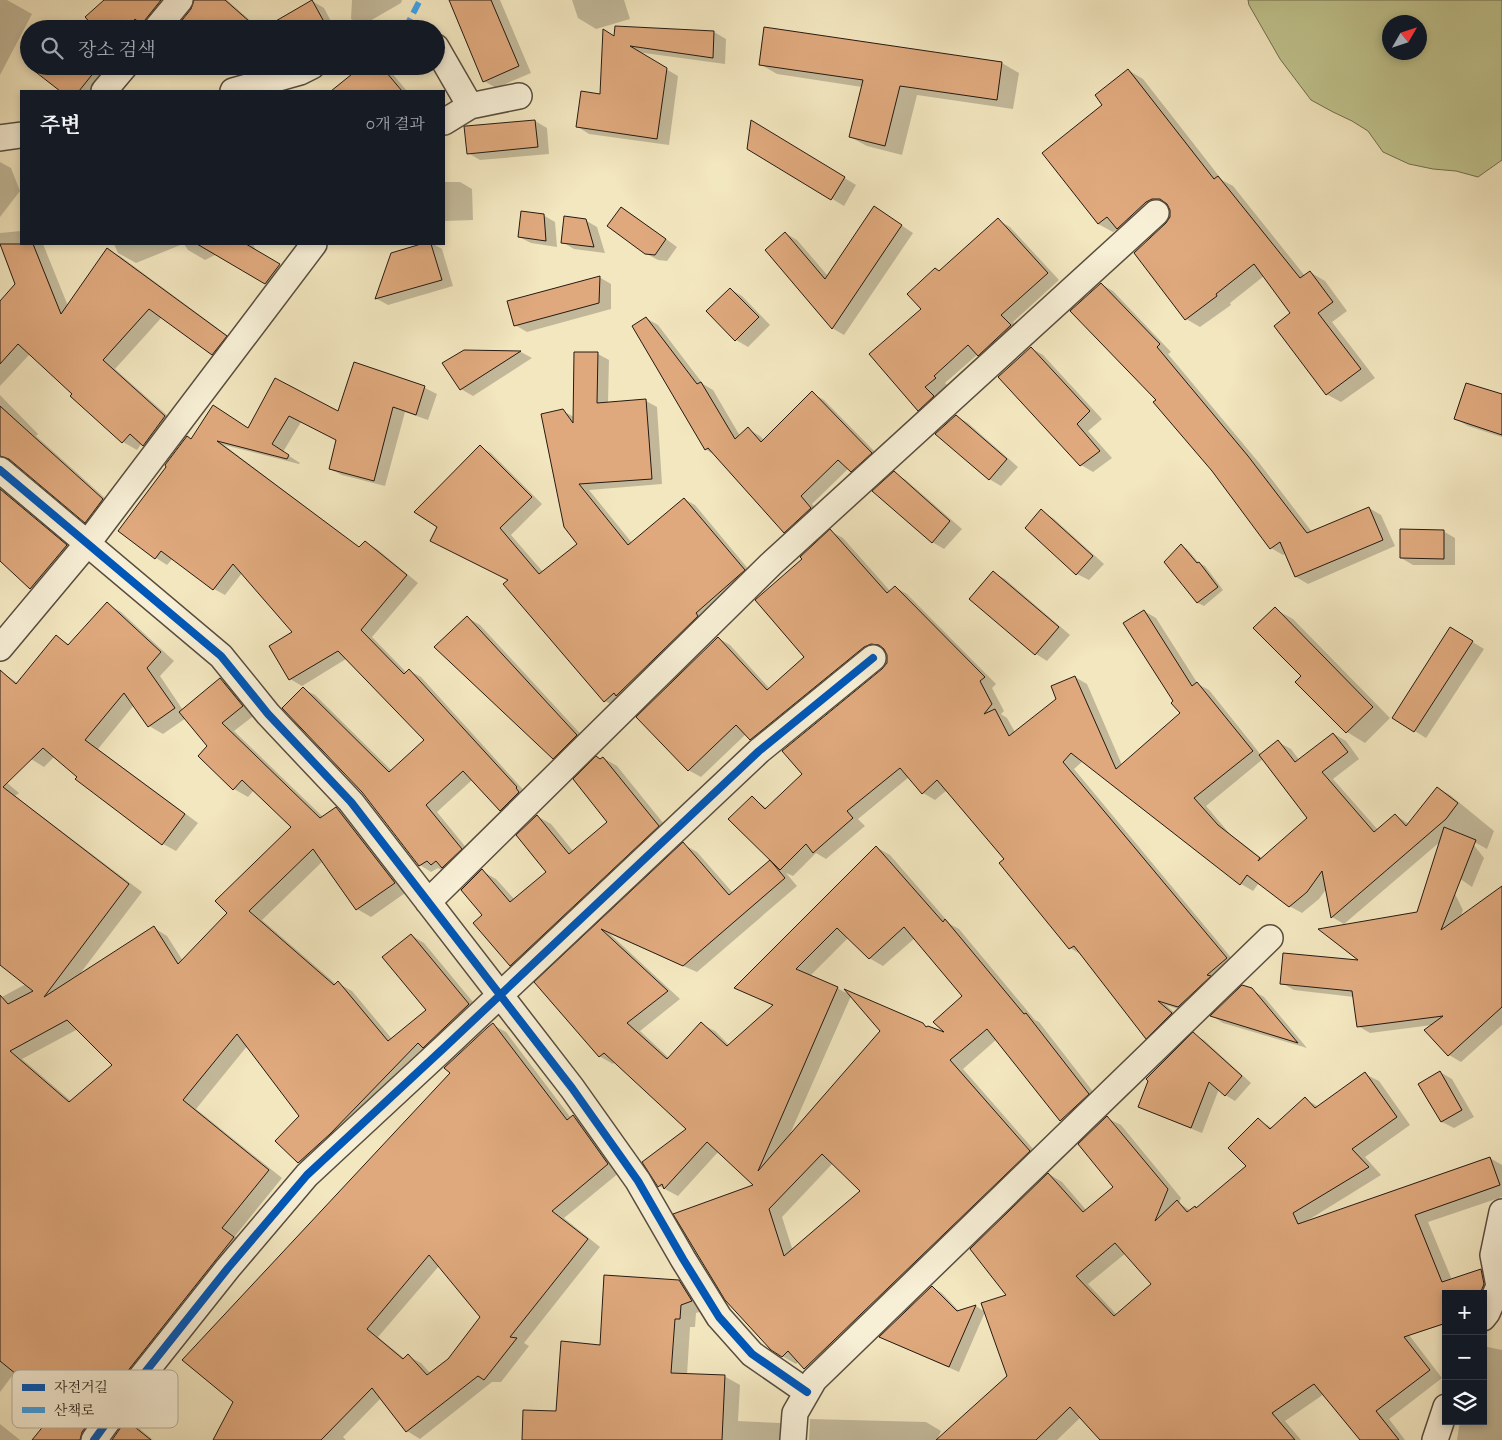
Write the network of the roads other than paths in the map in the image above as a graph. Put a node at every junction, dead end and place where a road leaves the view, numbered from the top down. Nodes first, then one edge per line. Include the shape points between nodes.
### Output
1 (180, 0) edge
2 (163, 20) edge
3 (445, 63) edge
4 (117, 75) edge
5 (289, 75) edge
6 (105, 90) edge
7 (237, 90) edge
8 (519, 96) dead end
9 (470, 106) junction
10 (445, 121) edge
11 (20, 135) edge
12 (0, 138) edge
13 (1156, 213) dead end
14 (313, 245) edge
15 (0, 470) edge
16 (87, 544) junction
17 (0, 648) edge
18 (873, 658) dead end
19 (428, 902) junction
20 (1270, 938) dead end
21 (500, 995) junction
22 (1502, 1212) edge
23 (1487, 1313) edge
24 (147, 1370) edge
25 (807, 1392) junction
26 (1442, 1419) edge
27 (103, 1428) edge
28 (94, 1440) edge
29 (793, 1440) edge
30 (1435, 1440) edge

1 - 2 street
3 - 9 street
4 - 6 street
5 - 7 street
8 - 9 street
9 - 10 street
11 - 12 street
13 - 19 street via 771,564
14 - 16 street
15 - 16 street
16 - 17 street
16 - 19 street via 221,656 268,714 351,802
18 - 21 street via 759,751
19 - 21 street
20 - 25 street via 814,1380
21 - 24 street via 307,1175
21 - 25 street via 638,1181 719,1317 752,1354
22 - 23 street via 1493,1255 1500,1286
25 - 29 street via 795,1413
26 - 30 street
27 - 28 street

